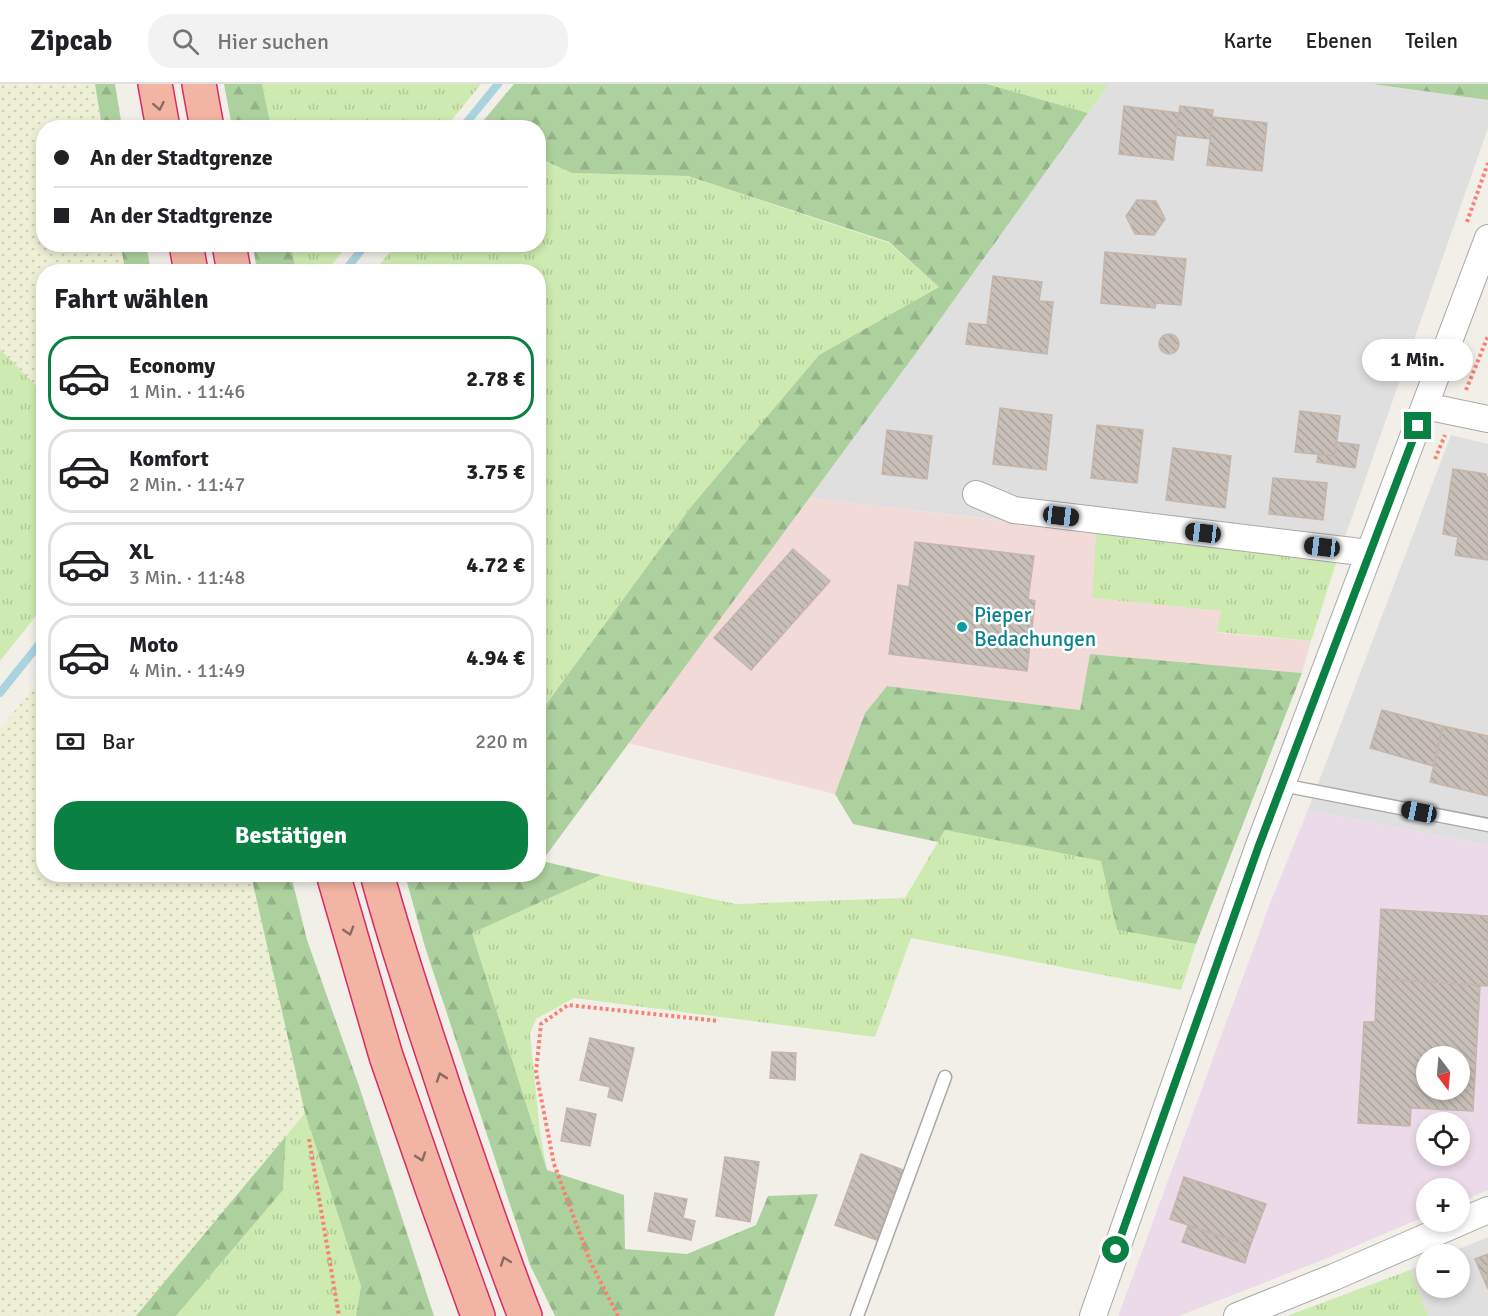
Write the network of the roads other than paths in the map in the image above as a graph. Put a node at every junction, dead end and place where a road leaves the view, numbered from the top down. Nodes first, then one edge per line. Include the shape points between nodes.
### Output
1 (155, 84) edge
2 (199, 84) edge
3 (162, 120) edge
4 (206, 120) edge
5 (1488, 238) edge
6 (1425, 406) junction
7 (1488, 419) edge
8 (976, 494) dead end
9 (1369, 553) junction
10 (1282, 785) junction
11 (1488, 825) edge
12 (335, 882) edge
13 (379, 882) edge
14 (945, 1077) dead end
15 (1488, 1210) edge
16 (478, 1316) edge
17 (525, 1316) edge
18 (857, 1316) edge
19 (1093, 1316) edge
20 (1237, 1316) edge

1 -> 3 highway
2 - 4 highway
5 - 6 street
6 - 7 street
6 - 9 street
8 - 9 street via 1014,510
9 - 10 street
10 - 11 lane
10 - 19 street
12 -> 16 highway via 387,1056
17 -> 13 highway via 432,1050
14 - 18 lane
15 - 20 street

